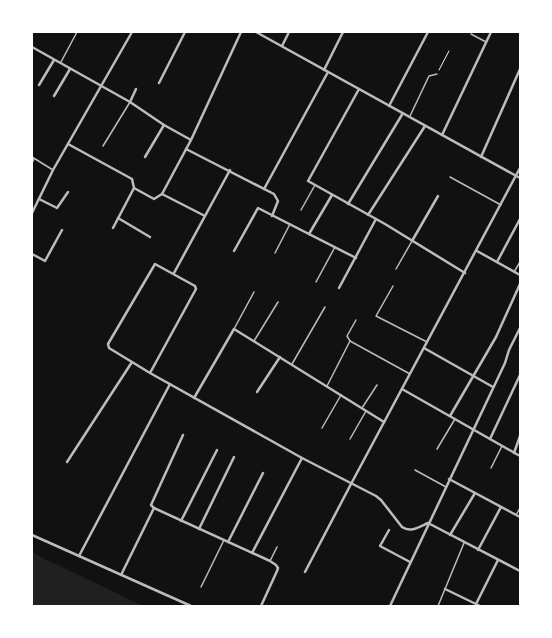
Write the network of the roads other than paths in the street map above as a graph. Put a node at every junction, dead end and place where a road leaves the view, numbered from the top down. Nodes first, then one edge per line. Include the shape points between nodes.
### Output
1 (77, 32) edge
2 (132, 32) edge
3 (185, 32) edge
4 (241, 32) edge
5 (256, 32) edge
6 (289, 32) edge
7 (343, 32) edge
8 (428, 32) edge
9 (491, 32) edge
10 (263, 34) edge
11 (471, 34) dead end
12 (486, 42) junction
13 (282, 46) junction
14 (32, 47) edge
15 (54, 60) junction
16 (60, 63) junction
17 (70, 69) junction
18 (520, 69) edge
19 (324, 70) junction
20 (328, 72) junction
21 (436, 74) road end
22 (159, 83) dead end
23 (39, 85) dead end
24 (101, 87) junction
25 (136, 89) dead end
26 (359, 89) junction
27 (54, 96) dead end
28 (130, 102) junction
29 (389, 106) junction
30 (403, 113) junction
31 (409, 117) junction
32 (164, 126) junction
33 (425, 126) junction
34 (442, 135) junction
35 (191, 140) junction
36 (68, 144) junction
37 (103, 146) dead end
38 (186, 148) junction
39 (481, 156) junction
40 (145, 157) dead end
41 (33, 158) edge
42 (32, 163) edge
43 (520, 168) edge
44 (53, 170) junction
45 (230, 170) junction
46 (516, 176) junction
47 (450, 177) dead end
48 (520, 178) edge
49 (315, 185) junction
50 (134, 188) junction
51 (264, 189) junction
52 (68, 192) dead end
53 (162, 194) junction
54 (332, 195) junction
55 (438, 196) dead end
56 (39, 199) junction
57 (348, 204) junction
58 (501, 205) junction
59 (301, 210) dead end
60 (32, 213) edge
61 (368, 215) junction
62 (205, 216) junction
63 (272, 216) junction
64 (118, 218) junction
65 (376, 219) junction
66 (520, 219) edge
67 (290, 224) junction
68 (113, 228) dead end
69 (62, 230) dead end
70 (309, 234) junction
71 (150, 237) dead end
72 (412, 241) junction
73 (335, 247) junction
74 (234, 251) dead end
75 (477, 251) junction
76 (275, 253) dead end
77 (32, 254) edge
78 (356, 258) junction
79 (496, 262) junction
80 (520, 262) edge
81 (396, 269) dead end
82 (514, 272) junction
83 (174, 273) junction
84 (465, 273) junction
85 (520, 275) edge
86 (316, 282) dead end
87 (520, 284) edge
88 (393, 286) dead end
89 (339, 288) dead end
90 (254, 292) dead end
91 (278, 302) dead end
92 (325, 306) dead end
93 (356, 320) dead end
94 (520, 328) edge
95 (234, 329) junction
96 (254, 341) junction
97 (350, 341) junction
98 (427, 343) junction
99 (424, 348) junction
100 (280, 357) junction
101 (132, 362) junction
102 (292, 364) junction
103 (150, 373) junction
104 (410, 374) junction
105 (520, 375) edge
106 (473, 376) junction
107 (170, 384) junction
108 (377, 385) dead end
109 (326, 386) junction
110 (493, 387) junction
111 (402, 389) junction
112 (257, 392) dead end
113 (341, 395) junction
114 (194, 398) junction
115 (362, 408) junction
116 (366, 411) junction
117 (450, 416) junction
118 (455, 419) junction
119 (384, 422) junction
120 (322, 428) dead end
121 (473, 429) junction
122 (183, 435) dead end
123 (520, 436) edge
124 (350, 439) dead end
125 (490, 439) junction
126 (502, 446) junction
127 (438, 449) dead end
128 (217, 450) dead end
129 (514, 453) junction
130 (520, 456) edge
131 (234, 457) dead end
132 (302, 458) junction
133 (67, 462) dead end
134 (491, 468) dead end
135 (415, 470) dead end
136 (263, 473) dead end
137 (449, 479) junction
138 (351, 484) junction
139 (446, 487) junction
140 (475, 492) junction
141 (501, 507) junction
142 (154, 508) junction
143 (520, 508) edge
144 (516, 515) junction
145 (520, 517) edge
146 (182, 521) junction
147 (428, 524) junction
148 (199, 529) junction
149 (389, 530) dead end
150 (32, 535) edge
151 (450, 535) junction
152 (224, 540) junction
153 (228, 542) junction
154 (465, 542) junction
155 (277, 547) dead end
156 (478, 550) junction
157 (252, 553) junction
158 (79, 556) junction
159 (498, 560) junction
160 (270, 561) junction
161 (410, 562) junction
162 (520, 571) edge
163 (305, 572) dead end
164 (120, 575) junction
165 (201, 587) dead end
166 (445, 589) junction
167 (476, 604) junction
168 (191, 606) edge
169 (261, 606) edge
170 (390, 606) edge
171 (438, 606) edge
172 (480, 606) edge

1 - 16 lane
2 - 24 street
3 - 22 street
4 - 35 street
5 - 10 street
6 - 13 street
7 - 19 street
8 - 29 street
9 - 12 street
10 - 13 street
11 - 12 lane
12 - 34 street
13 - 19 street
14 - 15 street
15 - 16 street
15 - 23 street
16 - 17 street
17 - 24 street
17 - 27 street
18 - 39 street
19 - 20 street
20 - 26 street
20 - 51 street
21 - 31 lane via 429,76
24 - 28 street
24 - 36 street
25 - 28 street
26 - 29 street
26 - 49 street via 308,181
28 - 32 street
28 - 37 lane
29 - 30 street
30 - 31 street
30 - 57 street
31 - 33 street
32 - 35 street
32 - 40 street
33 - 34 street
33 - 61 street
34 - 39 street
35 - 38 street
36 - 44 street
36 - 50 street via 132,179
38 - 45 street
38 - 53 street
39 - 46 street
41 - 42 lane
41 - 44 lane
43 - 46 street
44 - 56 street
45 - 51 street
45 - 62 street
46 - 48 street
46 - 58 street
47 - 58 lane
49 - 54 street
49 - 59 lane
50 - 53 street via 154,199
50 - 64 street
51 - 63 street via 274,194 278,200
52 - 56 street via 57,208
53 - 62 street
54 - 57 street
54 - 70 street
55 - 72 street
56 - 60 street
57 - 61 street
58 - 75 street
61 - 65 street
62 - 83 street
63 - 67 street
63 - 74 street via 258,208
64 - 68 street
64 - 71 street
65 - 72 street
65 - 78 street
66 - 79 street
67 - 70 street
67 - 76 lane
69 - 77 street via 45,261
70 - 73 street
72 - 81 lane
72 - 84 street
73 - 78 street
73 - 86 lane
75 - 79 street
75 - 84 street
78 - 89 street
79 - 82 street
80 - 82 lane
82 - 85 street
83 - 101 street via 157,264 153,265 107,347
83 - 103 street via 196,289
84 - 98 street
87 - 106 street via 496,337
88 - 98 lane via 376,316
90 - 95 lane
91 - 96 lane
92 - 102 lane
93 - 97 lane via 347,336
94 - 110 street
95 - 96 street
95 - 114 street
96 - 100 street
97 - 104 lane
97 - 109 lane
98 - 99 street
99 - 104 street
99 - 106 street
100 - 102 street
100 - 112 street
101 - 103 street
101 - 133 street
102 - 109 street
103 - 107 street
104 - 111 street
105 - 125 street
106 - 110 street
106 - 117 street
107 - 114 street
107 - 158 street
108 - 115 lane
109 - 113 street
110 - 121 street
111 - 117 street
111 - 119 street
113 - 115 street
113 - 120 lane
114 - 132 street
115 - 116 street
116 - 119 street
116 - 124 lane
117 - 118 street
118 - 121 street
118 - 127 lane
119 - 138 street
121 - 125 street
121 - 137 street
122 - 142 street via 151,505
123 - 129 street
125 - 126 street
126 - 129 street
126 - 134 lane
128 - 146 street
129 - 130 street
131 - 148 street
132 - 138 street
132 - 157 street
135 - 139 lane
136 - 153 street
137 - 139 street
137 - 140 street
138 - 147 street via 381,500 406,530
138 - 163 street
139 - 147 street
140 - 141 street
140 - 151 street
141 - 144 street
141 - 156 street
142 - 146 street
142 - 164 street
143 - 144 lane
144 - 145 street
146 - 148 street
147 - 151 street
147 - 161 street
148 - 152 street
149 - 161 street via 380,546
150 - 158 street
151 - 154 street
152 - 153 street
152 - 165 lane
153 - 157 street
154 - 156 street
154 - 166 lane
155 - 160 lane
156 - 159 street
157 - 160 street
158 - 164 street
159 - 162 street
159 - 167 street
160 - 169 street via 278,568
161 - 170 street
164 - 168 street
166 - 167 street
166 - 171 lane
167 - 172 street

